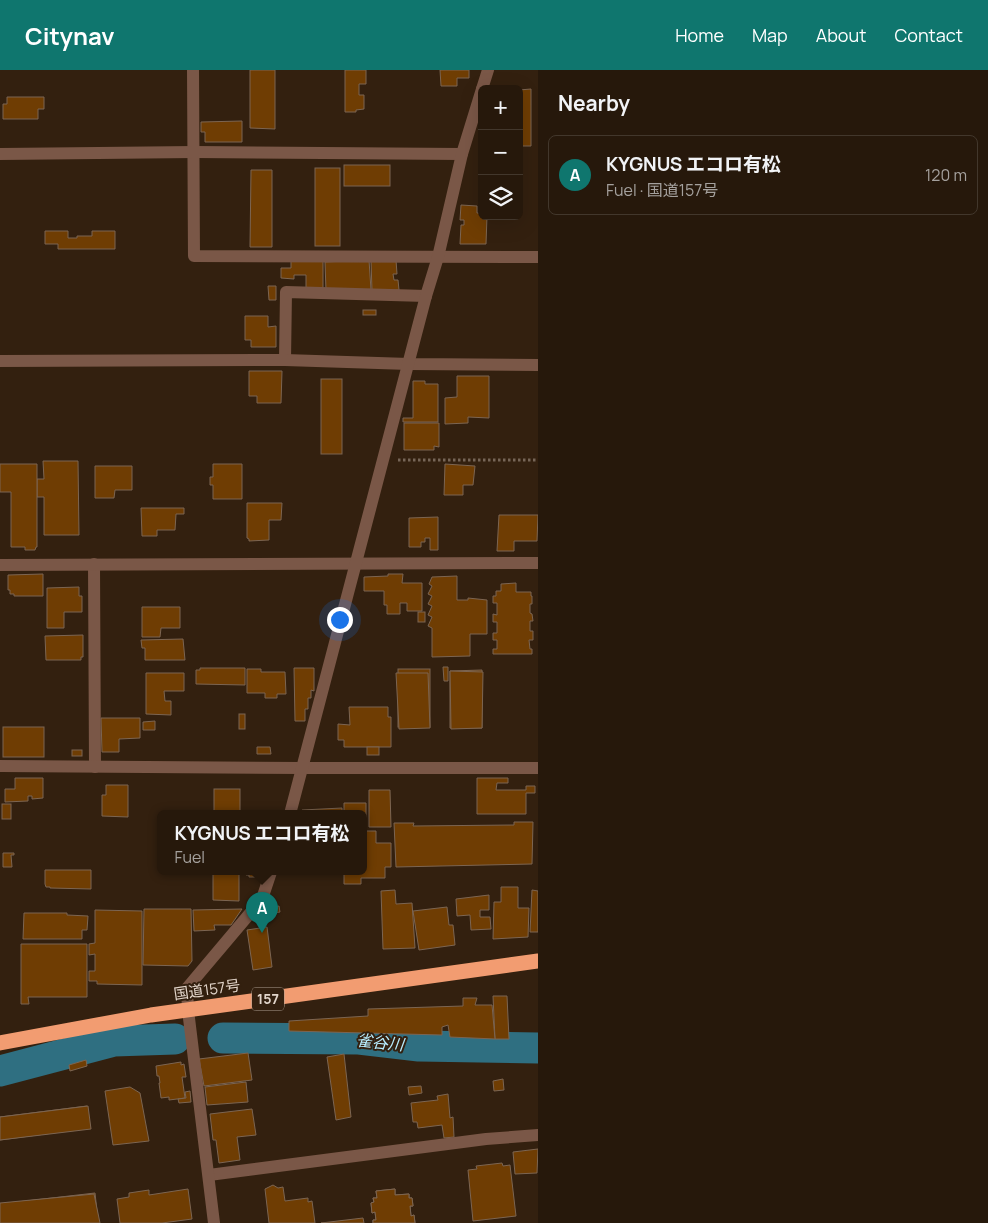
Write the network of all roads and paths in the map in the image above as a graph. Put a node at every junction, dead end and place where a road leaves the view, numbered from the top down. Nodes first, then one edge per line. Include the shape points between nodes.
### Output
1 (193, 70) edge
2 (488, 70) edge
3 (483, 85) edge
4 (478, 102) edge
5 (195, 152) junction
6 (0, 154) edge
7 (462, 154) junction
8 (438, 257) junction
9 (538, 257) edge
10 (426, 296) junction
11 (285, 360) junction
12 (0, 361) edge
13 (409, 364) junction
14 (538, 365) edge
15 (384, 460) junction
16 (538, 460) edge
17 (356, 563) junction
18 (538, 563) edge
19 (94, 564) junction
20 (0, 565) edge
21 (0, 766) edge
22 (95, 766) junction
23 (302, 768) junction
24 (538, 768) edge
25 (291, 810) edge
26 (270, 875) edge
27 (538, 961) edge
28 (188, 1010) junction
29 (0, 1043) edge
30 (538, 1135) edge
31 (209, 1175) junction
32 (214, 1223) edge

1 - 5 street
2 - 3 street
4 - 7 street
5 - 6 street
5 - 7 street
5 - 8 street via 194,256
7 - 8 street
8 - 9 street
8 - 10 street
10 - 11 street via 286,292
10 - 13 street
11 - 12 street
11 - 13 street
13 - 14 street
13 - 15 street
15 - 16 path
15 - 17 street
17 - 18 street
17 - 19 street
17 - 23 street
19 - 20 street
19 - 22 street
21 - 22 street
22 - 23 street
23 - 24 street
23 - 25 street
26 - 28 street via 262,899 187,988
27 - 28 highway, 国道157号 / 157
28 - 29 highway, 国道157号 / 157
28 - 31 street
30 - 31 street
31 - 32 street

